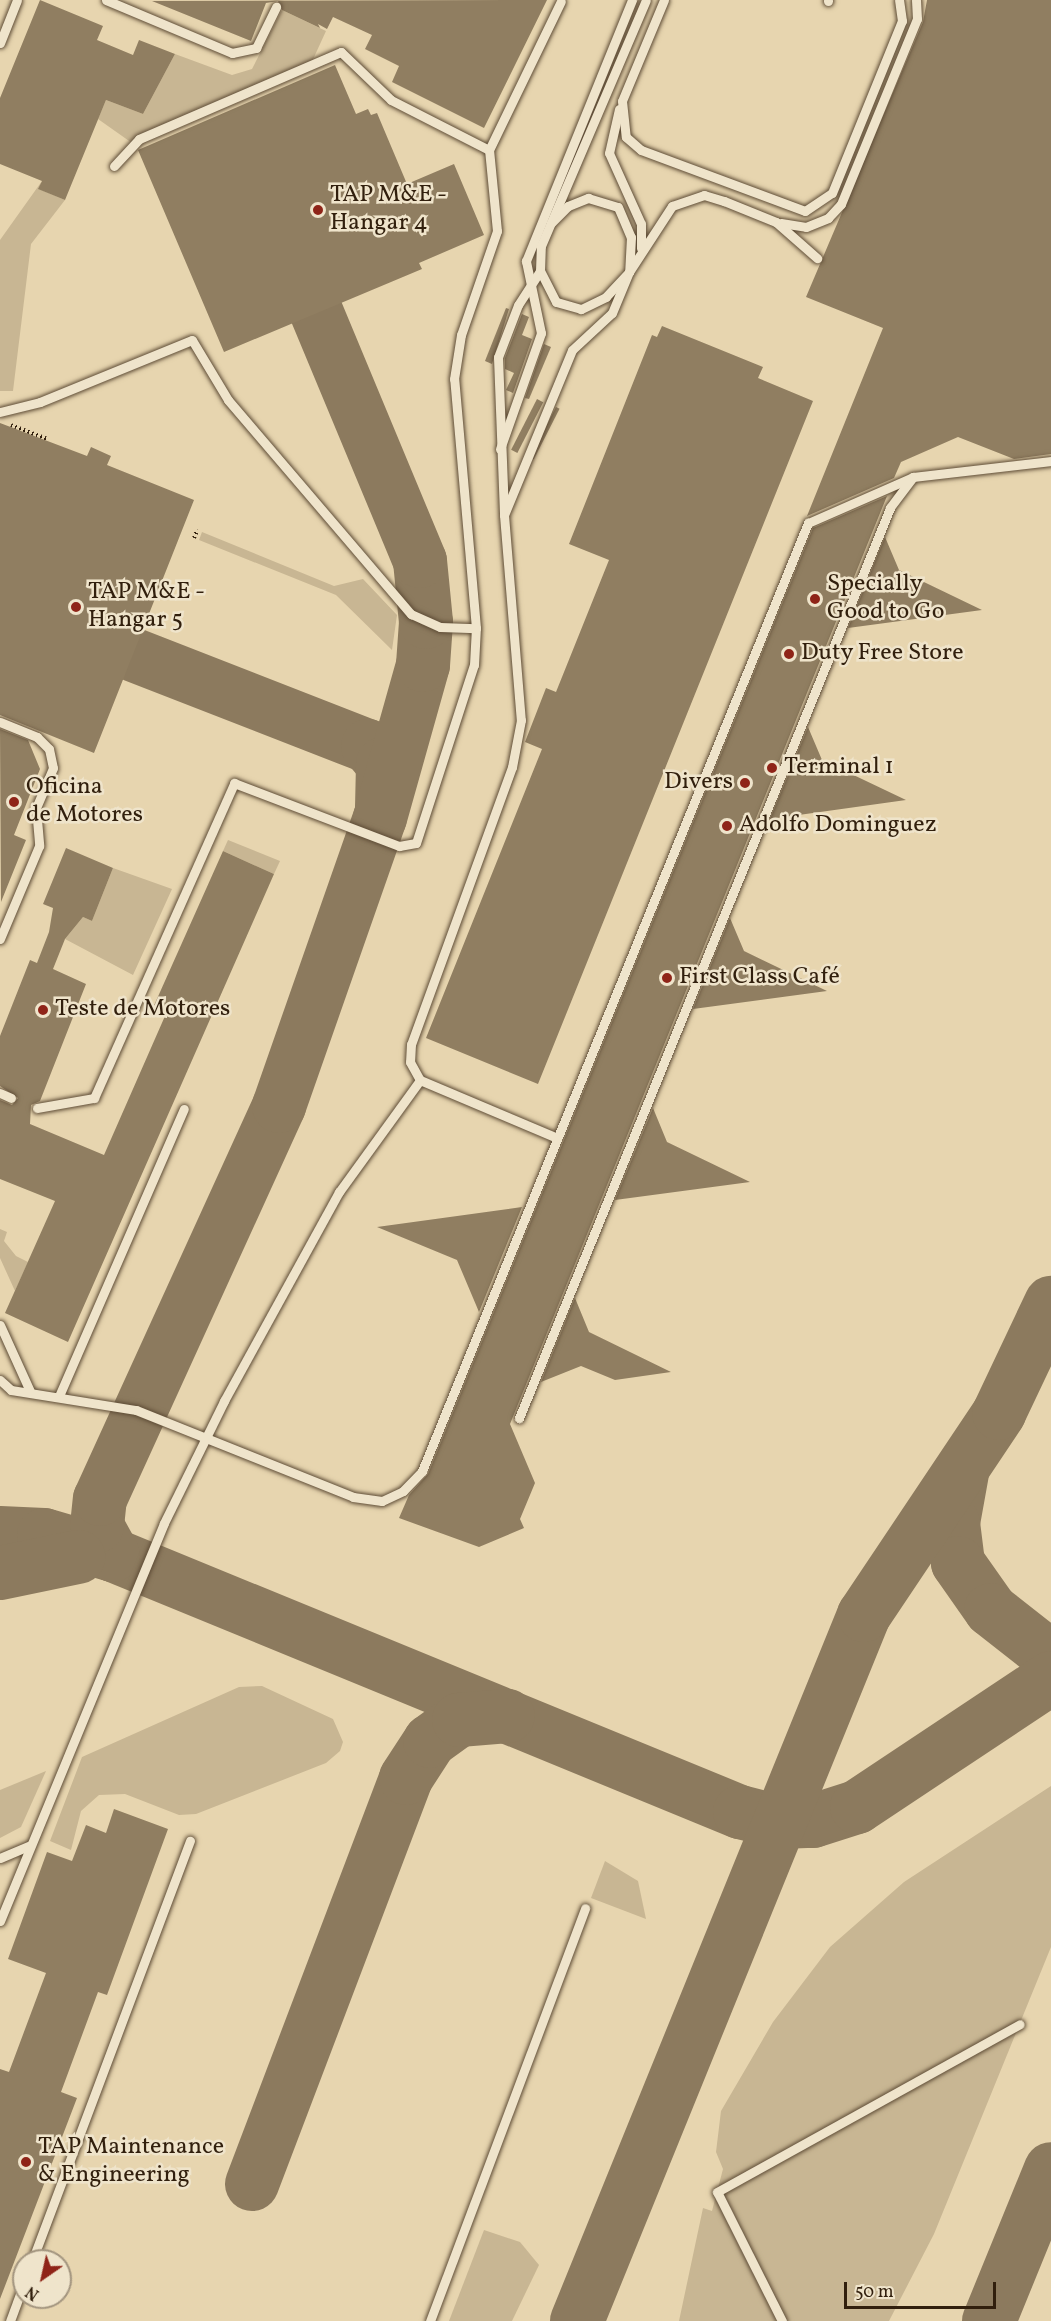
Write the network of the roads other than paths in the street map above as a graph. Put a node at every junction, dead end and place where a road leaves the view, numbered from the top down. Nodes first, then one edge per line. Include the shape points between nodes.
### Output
1 (17, 0) edge
2 (106, 0) edge
3 (632, 0) edge
4 (646, 0) edge
5 (664, 0) edge
6 (899, 0) edge
7 (916, 0) edge
8 (561, 1) edge
9 (276, 7) dead end
10 (0, 43) edge
11 (622, 101) junction
12 (489, 150) junction
13 (114, 166) dead end
14 (776, 222) junction
15 (551, 223) junction
16 (817, 258) dead end
17 (639, 260) junction
18 (540, 271) junction
19 (629, 272) junction
20 (528, 286) junction
21 (0, 412) edge
22 (498, 457) junction
23 (1051, 461) edge
24 (914, 477) junction
25 (504, 515) junction
26 (476, 628) junction
27 (0, 722) edge
28 (0, 939) edge
29 (420, 1080) junction
30 (0, 1094) edge
31 (10, 1098) dead end
32 (37, 1108) dead end
33 (184, 1108) dead end
34 (556, 1138) junction
35 (0, 1325) edge
36 (0, 1380) edge
37 (30, 1391) junction
38 (59, 1396) junction
39 (519, 1418) dead end
40 (205, 1438) junction
41 (190, 1841) dead end
42 (30, 1845) junction
43 (0, 1858) edge
44 (585, 1908) dead end
45 (0, 1921) edge
46 (1020, 2024) dead end
47 (37, 2249) edge
48 (430, 2321) edge
49 (782, 2321) edge

1 - 10 lane
2 - 9 lane via 232,53 256,48
3 - 20 lane via 536,232 526,261
4 - 15 lane
5 - 11 lane
6 - 11 lane via 902,21 832,193 805,211 641,150 623,130
7 - 14 lane via 917,19 841,204 828,218 806,227
8 - 12 lane
11 - 17 lane via 609,153 641,224
12 - 13 lane via 391,100 341,52 132,143
12 - 26 lane via 497,231 461,335 454,379
14 - 16 lane
14 - 17 lane via 704,195 688,198 658,221
15 - 18 lane via 541,246
15 - 19 lane via 588,198 618,207 631,237
17 - 19 lane
18 - 19 lane via 556,302 581,309 606,297
18 - 20 lane
19 - 25 lane via 612,313 572,350
20 - 22 lane via 498,357
20 - 22 lane via 540,313 541,333
21 - 26 lane via 40,402 192,340 228,400 411,614 440,627
22 - 25 lane
23 - 24 lane
24 - 34 lane via 807,523
24 - 39 lane via 890,508
25 - 29 lane via 521,720 512,767 411,1044 410,1062
26 - 32 lane via 474,664 416,843 399,846 234,783 94,1098
27 - 28 lane via 37,737 49,749 53,768 36,807 39,846
29 - 34 lane
29 - 40 lane via 339,1192 288,1276
30 - 31 lane
33 - 38 lane
34 - 40 lane via 422,1471 403,1491 382,1501 353,1497
35 - 37 lane
36 - 37 lane via 11,1390
37 - 38 lane
38 - 40 lane via 136,1410
40 - 42 lane via 164,1523
41 - 47 lane
42 - 43 lane
42 - 45 lane
44 - 48 lane
46 - 49 lane via 717,2192

